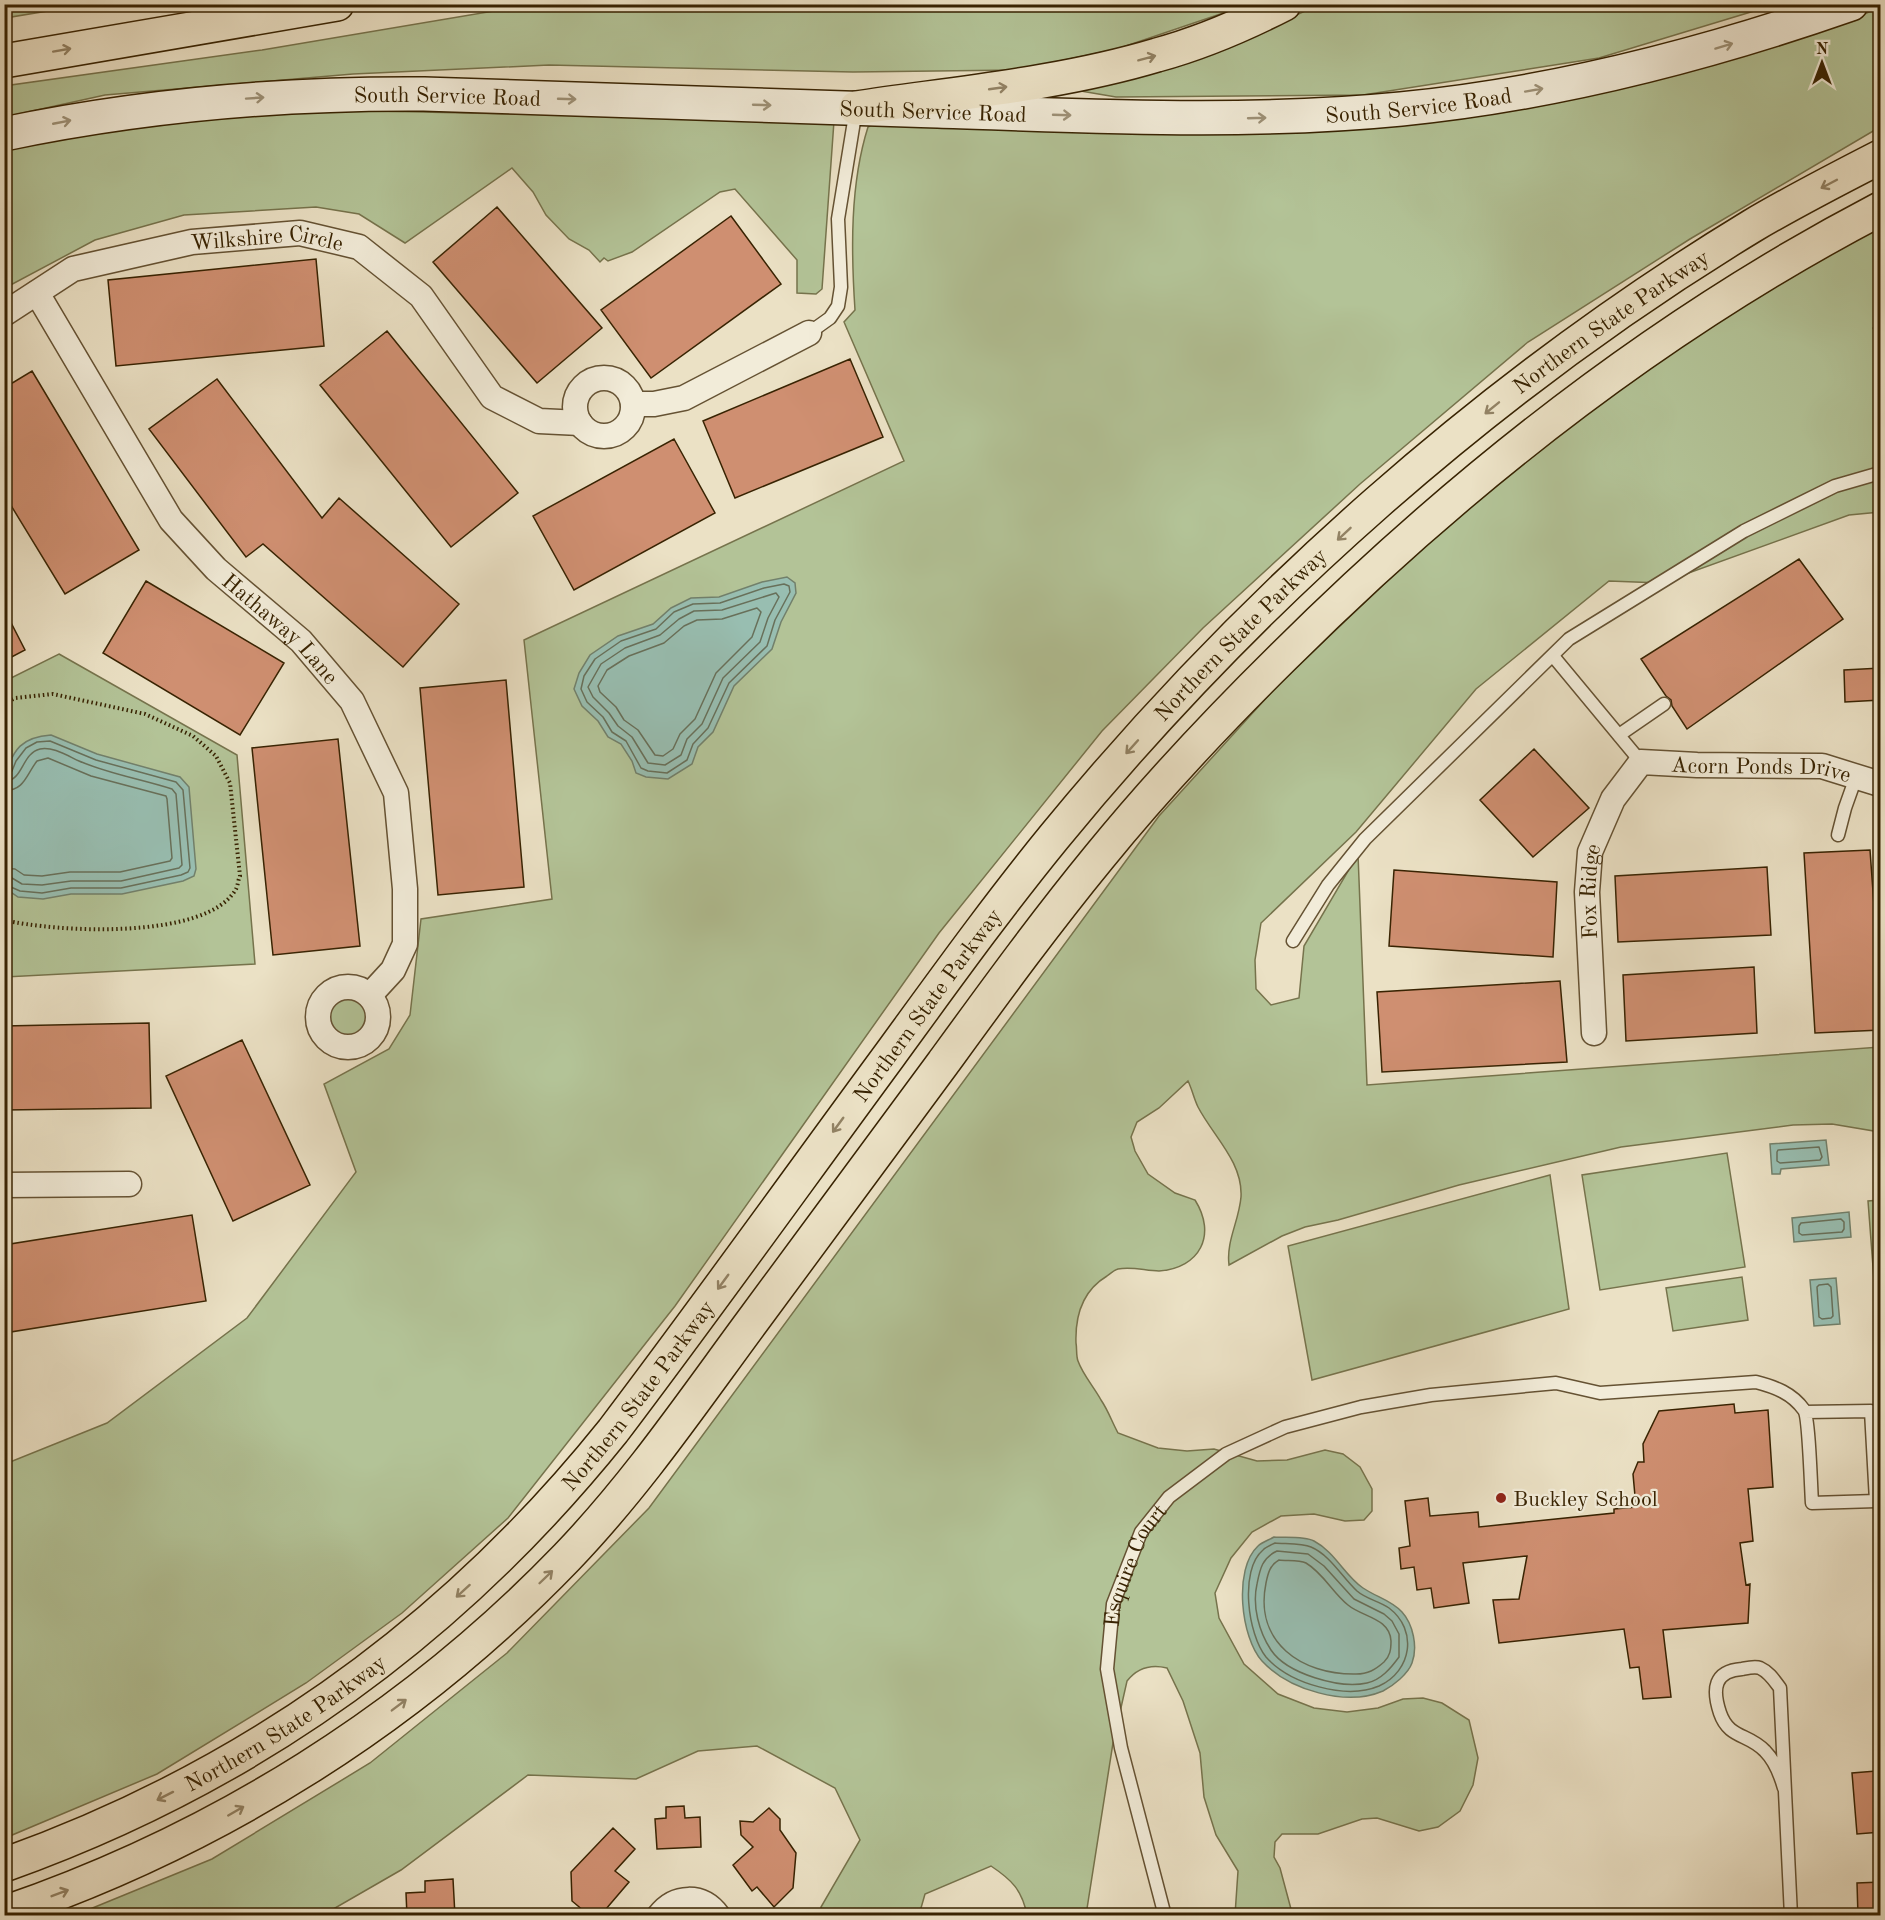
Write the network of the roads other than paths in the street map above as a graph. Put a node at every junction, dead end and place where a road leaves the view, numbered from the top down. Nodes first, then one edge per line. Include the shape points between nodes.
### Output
1 (337, 4) edge
2 (1284, 4) edge
3 (1851, 4) edge
4 (4, 60) edge
5 (856, 108) junction
6 (4, 134) edge
7 (1881, 157) edge
8 (1881, 209) edge
9 (37, 293) junction
10 (4, 314) edge
11 (809, 333) joint
12 (633, 404) junction
13 (580, 423) junction
14 (1881, 473) edge
15 (1553, 656) junction
16 (1664, 704) dead end
17 (1619, 735) junction
18 (1641, 762) junction
19 (1856, 777) junction
20 (1881, 784) edge
21 (1839, 835) dead end
22 (1293, 941) dead end
23 (370, 995) dead end
24 (1594, 1033) dead end
25 (129, 1184) dead end
26 (4, 1185) edge
27 (1805, 1412) junction
28 (1784, 1788) junction
29 (4, 1865) edge
30 (4, 1913) edge
31 (659, 1916) edge
32 (718, 1916) edge
33 (1166, 1916) edge
34 (1791, 1916) edge

4 -> 1 highway
5 -> 2 highway via 1112,67 1190,45
5 -> 3 main road, South Service Road via 1167,118 1322,116 1401,109 1517,93 1632,70 1717,48
6 -> 5 main road, South Service Road via 152,108 346,94
5 - 11 lane via 838,219 838,306 830,318
7 -> 29 highway, Northern State Parkway via 1728,242 1644,296 1500,401 1380,501 1218,655 1054,836 613,1431 564,1491 481,1576 361,1677 257,1746 128,1815
30 -> 8 highway, Northern State Parkway via 127,1866 255,1800 391,1711 491,1629 566,1557 642,1470 1051,916 1155,791 1258,681 1430,520 1550,422 1684,325 1805,250
9 - 10 street, Wilkshire Circle
9 - 13 street, Wilkshire Circle via 73,269 182,244 300,233 359,248 421,296 492,397 539,421
9 - 23 street, Hathaway Lane via 171,520 216,569 301,641 352,701 396,793 405,889 405,944 393,970
11 - 12 street via 684,398
12 - 13 street, Wilkshire Circle via 628,423 613,434 595,434
12 - 13 street via 625,386 616,381 607,378 589,382 575,405
14 - 15 lane via 1835,486 1744,531 1569,639
15 - 17 lane
15 - 22 lane via 1365,839 1328,885
16 - 17 lane
17 - 18 lane
18 - 19 street, Acorn Ponds Drive via 1822,766
18 - 24 street, Fox Ridge via 1613,799 1590,852 1587,892
19 - 20 street, Acorn Ponds Drive
19 - 21 lane
25 - 26 street
27 - 27 lane via 1812,1503 1876,1501 1871,1412
27 - 33 lane, Esquire Court via 1792,1397 1774,1386 1756,1382 1600,1393 1556,1383 1431,1395 1361,1407 1285,1427 1226,1454 1169,1497 1141,1532 1113,1604 1107,1669 1122,1748
28 - 28 lane via 1780,1688 1768,1672 1758,1667 1725,1672 1716,1686 1716,1697 1726,1726 1766,1751 1780,1772
28 - 34 lane
31 - 32 street via 676,1901 687,1899 708,1905

